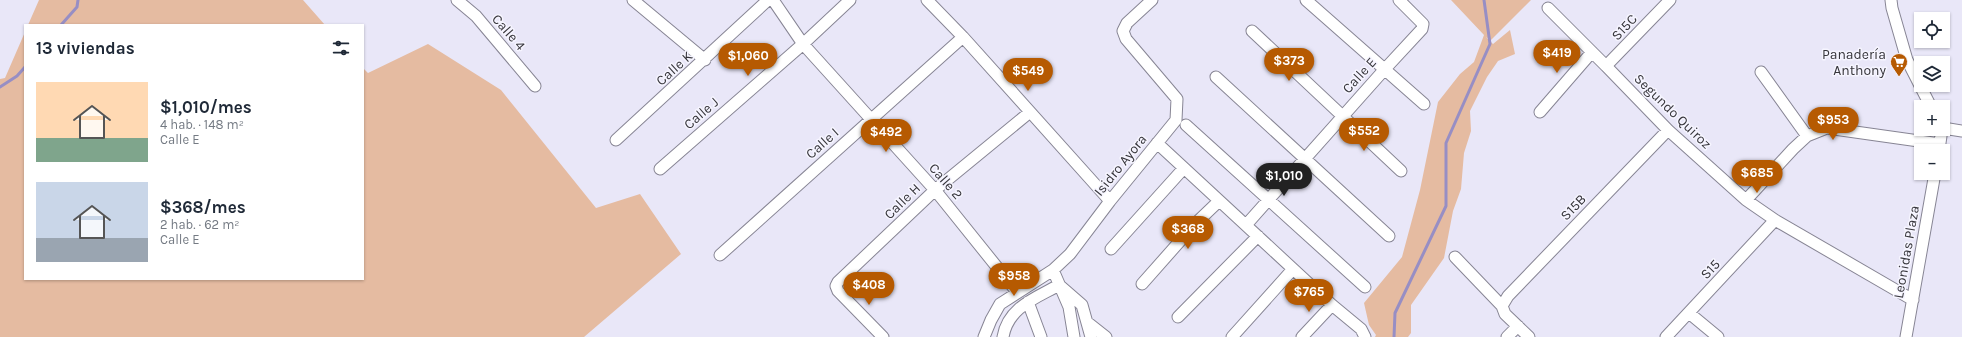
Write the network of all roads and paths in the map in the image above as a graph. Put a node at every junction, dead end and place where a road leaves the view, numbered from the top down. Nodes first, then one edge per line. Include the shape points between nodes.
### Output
1 (457, 0) edge
2 (632, 0) edge
3 (768, 0) edge
4 (772, 0) edge
5 (850, 0) edge
6 (927, 0) edge
7 (1152, 0) edge
8 (1306, 0) edge
9 (1399, 0) edge
10 (1670, 0) edge
11 (1891, 0) edge
12 (1548, 8) dead end
13 (1252, 31) dead end
14 (963, 37) junction
15 (803, 44) junction
16 (1592, 52) junction
17 (705, 60) junction
18 (1606, 66) junction
19 (1384, 70) junction
20 (1761, 72) dead end
21 (1216, 77) dead end
22 (535, 86) dead end
23 (1927, 100) edge
24 (1424, 104) dead end
25 (1030, 112) junction
26 (1540, 112) dead end
27 (1342, 117) junction
28 (870, 120) junction
29 (1186, 125) dead end
30 (1668, 130) junction
31 (1950, 130) edge
32 (1962, 131) edge
33 (1808, 136) junction
34 (616, 140) dead end
35 (1157, 143) junction
36 (1917, 144) edge
37 (1305, 158) junction
38 (1184, 168) junction
39 (660, 169) dead end
40 (1401, 171) dead end
41 (1934, 180) edge
42 (935, 190) junction
43 (1268, 198) junction
44 (1219, 200) junction
45 (1746, 200) junction
46 (1110, 201) junction
47 (1775, 220) junction
48 (1246, 225) junction
49 (1258, 236) junction
50 (1389, 236) dead end
51 (1111, 248) dead end
52 (720, 255) dead end
53 (1455, 257) dead end
54 (1293, 269) junction
55 (1053, 270) junction
56 (1142, 284) dead end
57 (1059, 285) junction
58 (1365, 287) dead end
59 (1017, 292) junction
60 (1913, 300) junction
61 (1028, 302) junction
62 (1332, 305) junction
63 (1502, 306) junction
64 (1689, 313) junction
65 (1178, 317) dead end
66 (1087, 322) junction
67 (1518, 326) junction
68 (883, 337) edge
69 (984, 337) edge
70 (1003, 337) edge
71 (1041, 337) edge
72 (1074, 337) edge
73 (1091, 337) edge
74 (1106, 337) edge
75 (1232, 337) edge
76 (1302, 337) edge
77 (1365, 337) edge
78 (1507, 337) edge
79 (1529, 337) edge
80 (1666, 337) edge
81 (1718, 337) edge
82 (1906, 337) edge

1 - 22 street, Calle 4 via 476,16
2 - 17 street
3 - 17 street, Calle K
4 - 15 street, Calle 2
5 - 15 street, Calle J
6 - 14 street
7 - 35 street, Isidro Ayora via 1127,23 1123,31 1126,39 1177,99 1176,120
8 - 19 street
9 - 19 street, Calle E via 1423,26
10 - 18 street, S15C
11 - 23 street via 1907,60
12 - 16 street, Segundo Quiroz
13 - 27 street
14 - 25 street
14 - 28 street, Calle I
15 - 28 street, Calle 2
15 - 39 street, Calle J
16 - 18 street, Segundo Quiroz
16 - 26 street
17 - 34 street, Calle K
18 - 30 street, Segundo Quiroz
19 - 24 street
19 - 27 street, Calle E
20 - 33 street
21 - 37 street
25 - 42 street, Calle H
25 - 46 street
27 - 37 street, Calle E
27 - 40 street
28 - 42 street, Calle 2
28 - 52 street, Calle I
29 - 43 street
30 - 45 street, Segundo Quiroz
30 - 63 street, S15B via 1508,296
31 - 32 street
33 - 36 street via 1827,128
33 - 45 street
35 - 38 street
35 - 46 street, Isidro Ayora
37 - 43 street, Calle E
37 - 50 street
38 - 44 street
38 - 51 street
41 - 60 street, Leonidas Plaza
42 - 59 street, Calle 2
42 - 68 street, Calle H via 836,286
43 - 48 street, Calle E
43 - 58 street
44 - 48 street
44 - 56 street
45 - 47 street, Segundo Quiroz
46 - 55 street, Isidro Ayora via 1070,254
47 - 60 street, Segundo Quiroz
47 - 64 street, S15
48 - 49 street
49 - 54 street
49 - 65 street
53 - 63 street
54 - 62 street
54 - 75 street
55 - 57 street
55 - 59 street, Isidro Ayora
57 - 61 street
57 - 66 street via 1082,305
57 - 72 street via 1069,307
59 - 69 street, Isidro Ayora via 1000,304 990,320
60 - 82 street, Leonidas Plaza
61 - 70 street via 1011,316
61 - 71 street
62 - 76 street
62 - 77 street via 1361,329
63 - 67 street via 1505,314
64 - 80 street, S15
64 - 81 street
66 - 73 street
66 - 74 street
67 - 78 street
67 - 79 street

